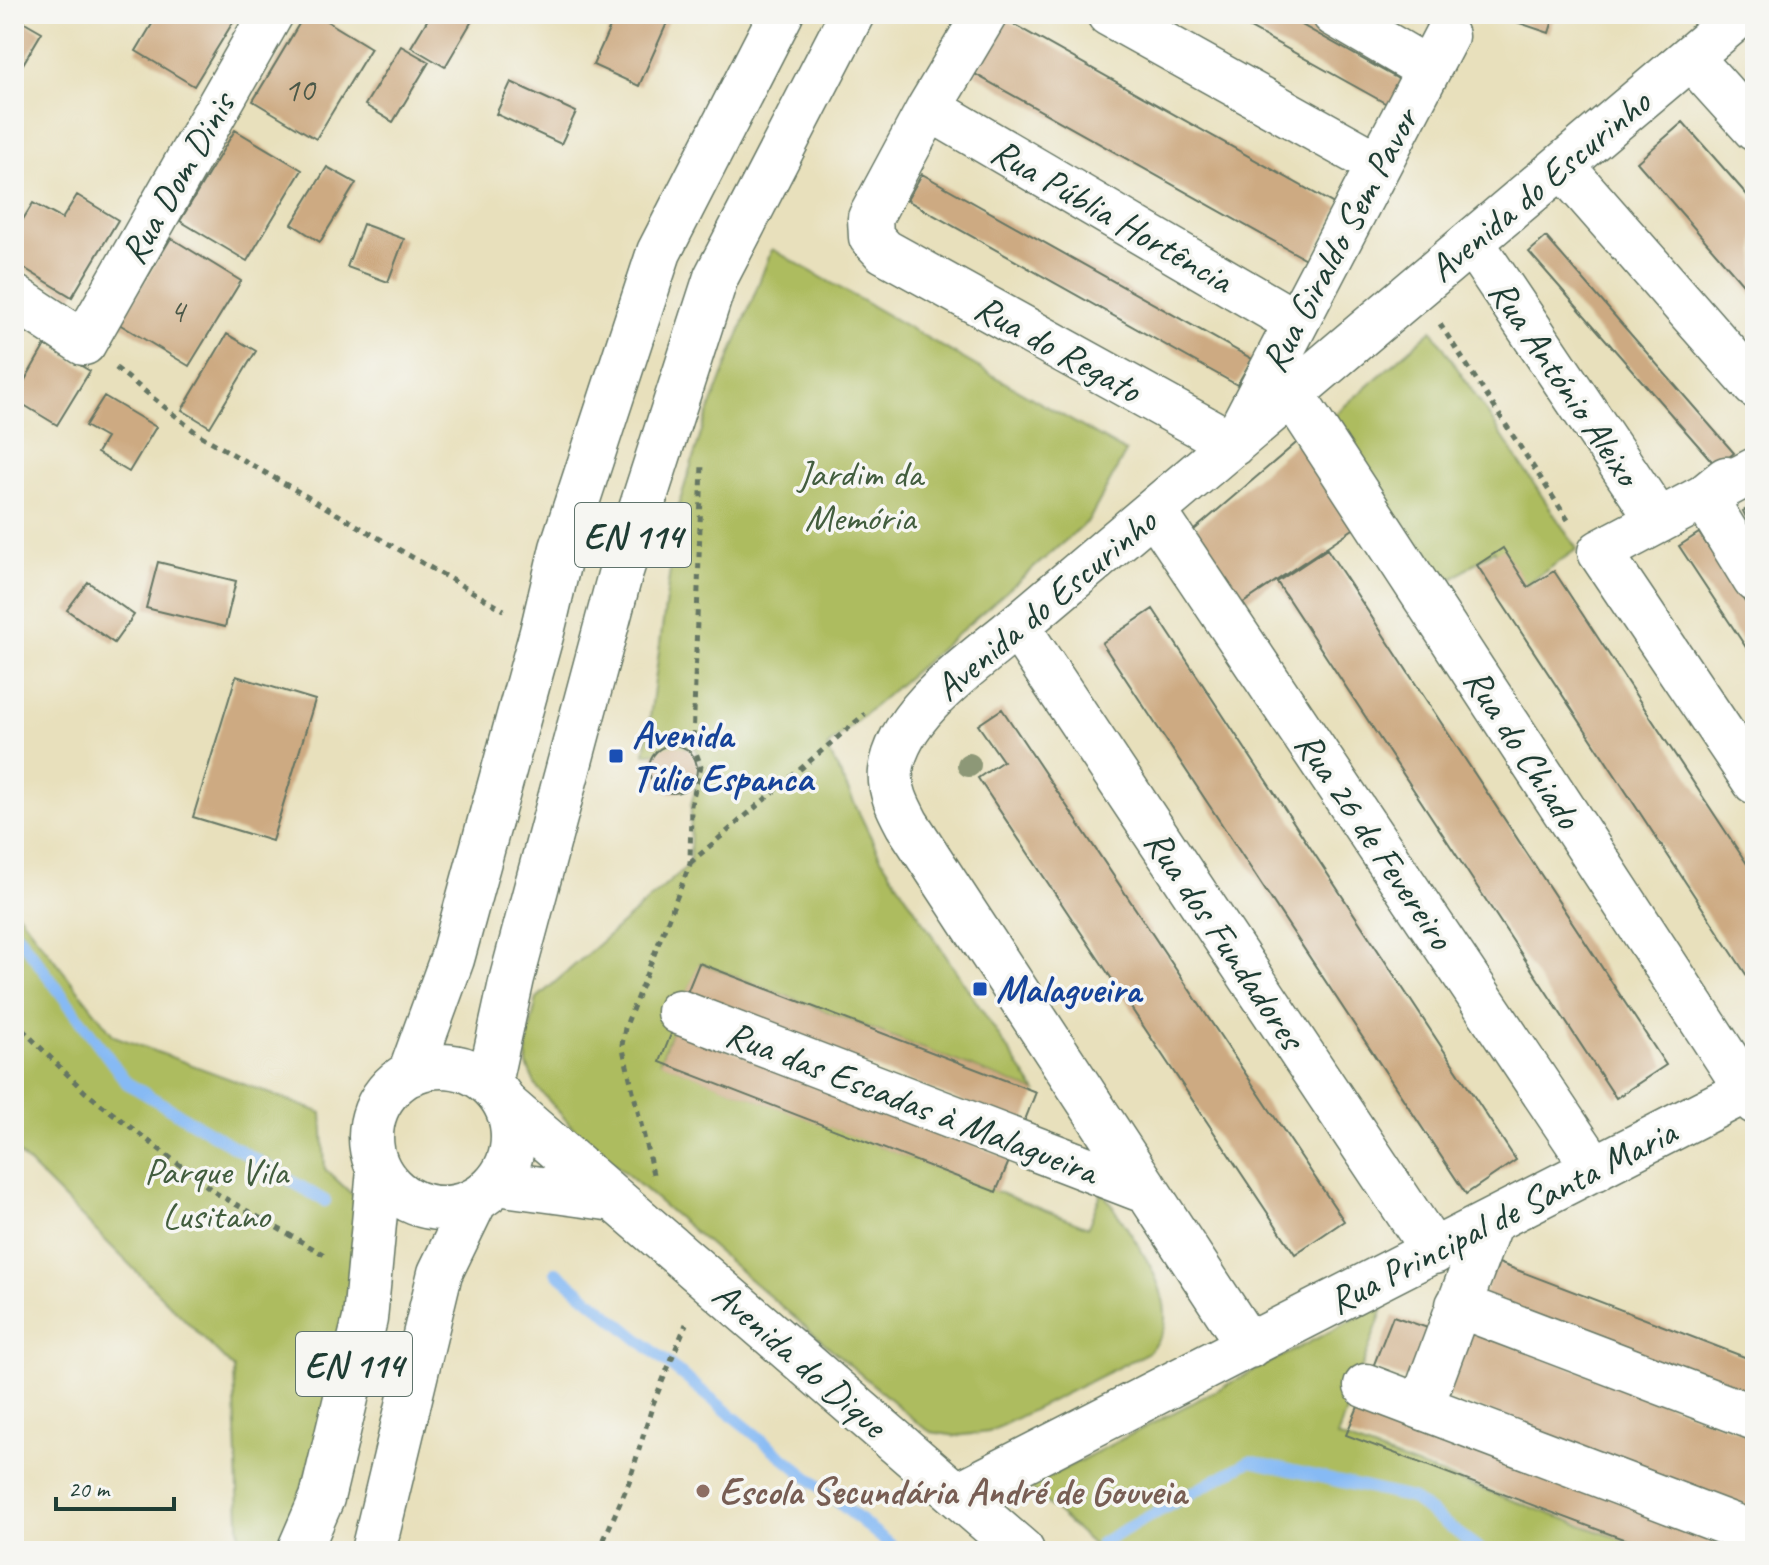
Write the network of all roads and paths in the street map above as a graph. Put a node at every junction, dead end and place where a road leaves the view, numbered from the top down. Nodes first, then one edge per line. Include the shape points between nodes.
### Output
1 (271, 14) edge
2 (781, 14) edge
3 (852, 14) edge
4 (985, 14) edge
5 (1109, 14) edge
6 (1334, 14) edge
7 (1741, 14) edge
8 (1690, 57) junction
9 (929, 108) junction
10 (1755, 129) edge
11 (1378, 164) junction
12 (1562, 166) junction
13 (1472, 243) junction
14 (14, 297) edge
15 (1295, 322) junction
16 (1440, 324) dead end
17 (84, 343) junction
18 (1755, 386) edge
19 (1292, 394) junction
20 (1233, 444) junction
21 (1755, 455) edge
22 (702, 459) dead end
23 (1755, 470) edge
24 (1704, 497) junction
25 (1154, 511) junction
26 (1659, 521) junction
27 (1585, 537) junction
28 (1755, 580) edge
29 (1017, 626) junction
30 (542, 632) junction
31 (867, 712) dead end
32 (1755, 782) edge
33 (679, 1012) dead end
34 (14, 1021) edge
35 (410, 1074) junction
36 (1752, 1093) edge
37 (498, 1094) junction
38 (1595, 1169) junction
39 (379, 1170) junction
40 (1145, 1191) junction
41 (486, 1192) junction
42 (614, 1199) junction
43 (1490, 1222) junction
44 (1434, 1252) junction
45 (369, 1280) junction
46 (1458, 1305) junction
47 (686, 1324) dead end
48 (1249, 1346) junction
49 (1366, 1386) dead end
50 (1421, 1407) junction
51 (1755, 1418) edge
52 (958, 1494) junction
53 (1755, 1534) edge
54 (299, 1551) edge
55 (373, 1551) edge
56 (599, 1551) edge
57 (1022, 1551) edge

1 - 17 street, Rua Dom Dinis
2 - 30 street, EN 114 via 659,252 562,548
3 - 37 street, EN 114 via 716,277 621,571 512,978
4 - 9 street
5 - 11 street
6 - 11 street, Rua Giraldo Sem Pavor via 1437,52
7 - 8 street, Avenida do Escurinho
8 - 10 street
8 - 12 street, Avenida do Escurinho
9 - 15 street, Rua Públia Hortência
9 - 20 street, Rua do Regato via 870,218 871,237 884,251
11 - 15 street, Rua Giraldo Sem Pavor
12 - 13 street, Avenida do Escurinho
12 - 18 street
13 - 19 street, Avenida do Escurinho
13 - 26 street, Rua António Aleixo
14 - 17 street
15 - 20 street, Rua Giraldo Sem Pavor
16 - 27 path
17 - 30 path via 198,434
19 - 20 street, Avenida do Escurinho
19 - 36 street, Rua do Chiado
20 - 25 street, Avenida do Escurinho
21 - 24 street
22 - 31 path via 693,745 701,766 691,805 690,864
23 - 24 street
24 - 26 street
24 - 28 street
25 - 29 street, Avenida do Escurinho
25 - 38 street, Rua 26 de Fevereiro
26 - 27 street
27 - 32 street
29 - 40 street, Avenida do Escurinho via 917,712 898,744 891,773 894,799
29 - 44 street, Rua dos Fundadores
30 - 35 street, EN 114 via 452,959
33 - 40 street, Rua das Escadas à Malagueira
34 - 45 path via 85,1092 216,1193
35 - 37 street via 451,1066 472,1072
35 - 39 street via 378,1105 372,1149
36 - 38 street, Rua Principal de Santa Maria
37 - 41 street via 513,1125 513,1145 507,1165
37 - 42 street, Avenida do Dique
38 - 43 street, Rua Principal de Santa Maria
39 - 41 street via 392,1188 431,1208 454,1208
39 - 45 street, EN 114
40 - 48 street, Avenida do Escurinho
41 - 42 street
41 - 55 street, EN 114 via 440,1273
42 - 52 street, Avenida do Dique
43 - 44 street, Rua Principal de Santa Maria
43 - 46 street
44 - 48 street, Rua Principal de Santa Maria
45 - 54 street, EN 114 via 365,1319 322,1498
46 - 50 street
46 - 51 street
47 - 56 path
48 - 52 street, Rua Principal de Santa Maria
49 - 50 street
50 - 53 street
52 - 57 street, Avenida do Dique

